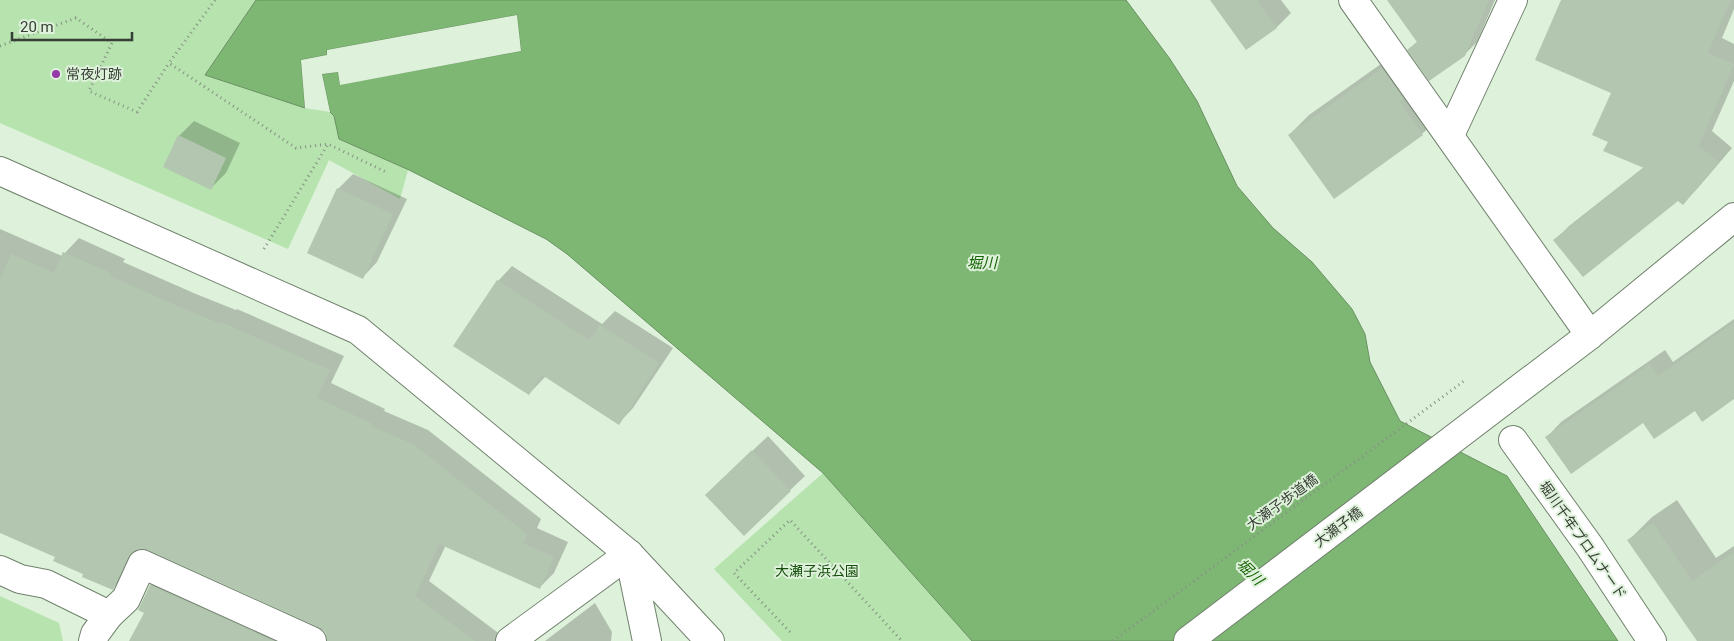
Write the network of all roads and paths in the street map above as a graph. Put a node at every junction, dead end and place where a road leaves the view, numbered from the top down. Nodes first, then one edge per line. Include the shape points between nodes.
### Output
1 (215, 0) edge
2 (1353, 0) edge
3 (1513, 0) edge
4 (0, 46) edge
5 (169, 63) junction
6 (1450, 135) junction
7 (328, 144) junction
8 (0, 170) edge
9 (388, 173) dead end
10 (1734, 217) edge
11 (261, 254) dead end
12 (1590, 335) junction
13 (1464, 381) dead end
14 (1513, 440) dead end
15 (629, 554) junction
16 (0, 570) edge
17 (109, 615) junction
18 (790, 632) dead end
19 (92, 641) edge
20 (312, 641) edge
21 (510, 641) edge
22 (647, 641) edge
23 (710, 641) edge
24 (902, 641) edge
25 (1113, 641) edge
26 (1188, 641) edge
27 (1652, 641) edge

1 - 5 path
2 - 6 street
3 - 6 street
4 - 5 path via 76,18 112,43 89,91 137,112
5 - 7 path via 296,148
6 - 12 street
7 - 9 path
7 - 11 path
8 - 15 street via 358,330
10 - 12 street, 大瀬子橋
12 - 26 street, 大瀬子橋
13 - 25 path, 大瀬子歩道橋
14 - 27 street, 堀川千年プロムナード
15 - 21 street
15 - 22 street
15 - 23 street
16 - 17 street via 20,579 46,584
17 - 19 street
17 - 20 street via 126,599 142,564
18 - 24 path via 734,573 790,520

